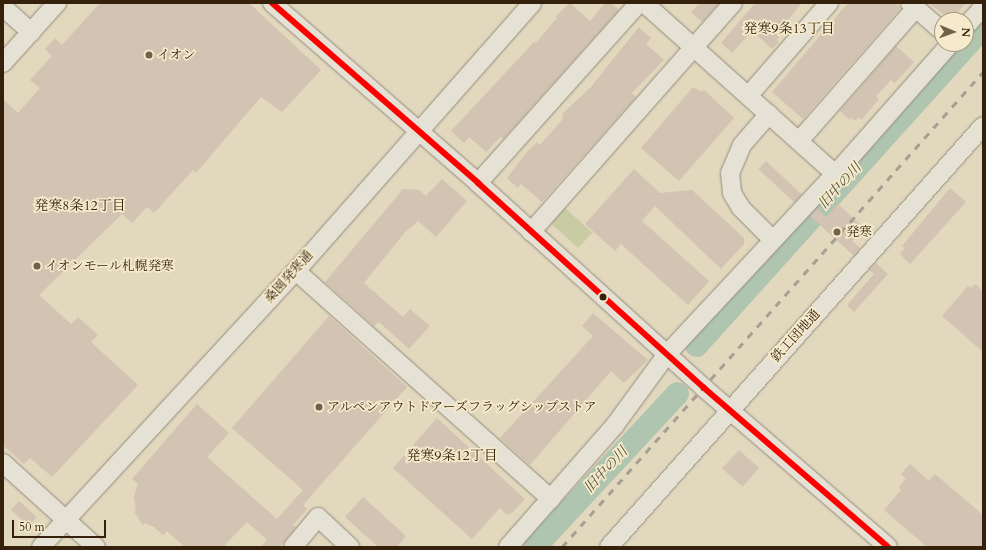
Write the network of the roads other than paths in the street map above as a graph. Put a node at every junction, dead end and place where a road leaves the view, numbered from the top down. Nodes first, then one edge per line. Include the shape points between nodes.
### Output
1 (57, 3) edge
2 (272, 3) edge
3 (532, 3) edge
4 (639, 3) edge
5 (644, 3) edge
6 (733, 3) edge
7 (829, 3) edge
8 (913, 6) edge
9 (3, 7) edge
10 (983, 7) edge
11 (974, 17) edge
12 (934, 24) edge
13 (31, 32) junction
14 (693, 47) junction
15 (943, 52) edge
16 (3, 62) edge
17 (749, 95) junction
18 (769, 114) junction
19 (983, 126) edge
20 (418, 130) junction
21 (799, 141) junction
22 (835, 174) junction
23 (478, 183) junction
24 (531, 232) junction
25 (773, 240) junction
26 (296, 271) junction
27 (667, 354) junction
28 (730, 410) junction
29 (3, 463) edge
30 (551, 499) junction
31 (67, 520) junction
32 (886, 546) edge
33 (41, 547) edge
34 (96, 547) edge
35 (293, 547) edge
36 (350, 547) edge
37 (508, 547) edge
38 (609, 547) edge

1 - 13 street
2 - 20 street
3 - 20 street, 桑園発寒通
4 - 23 street
5 - 14 street
6 - 14 street
7 - 17 street
8 - 12 street
8 - 21 street
9 - 13 street
10 - 11 street
13 - 16 street
14 - 17 street
14 - 24 street
15 - 22 street
17 - 18 street
18 - 21 street
18 - 25 street via 742,145 730,174 732,193 742,208
19 - 28 street, 鉄工団地通
20 - 23 street
20 - 26 street, 桑園発寒通
21 - 22 street
22 - 25 street
23 - 24 street
24 - 27 street
25 - 27 street
26 - 30 street
26 - 31 street, 桑園発寒通
27 - 28 street
27 - 30 street via 616,424
28 - 32 street
28 - 38 street, 鉄工団地通
29 - 31 street
30 - 37 street
31 - 33 street, 桑園発寒通
31 - 34 street
35 - 36 street via 318,517

